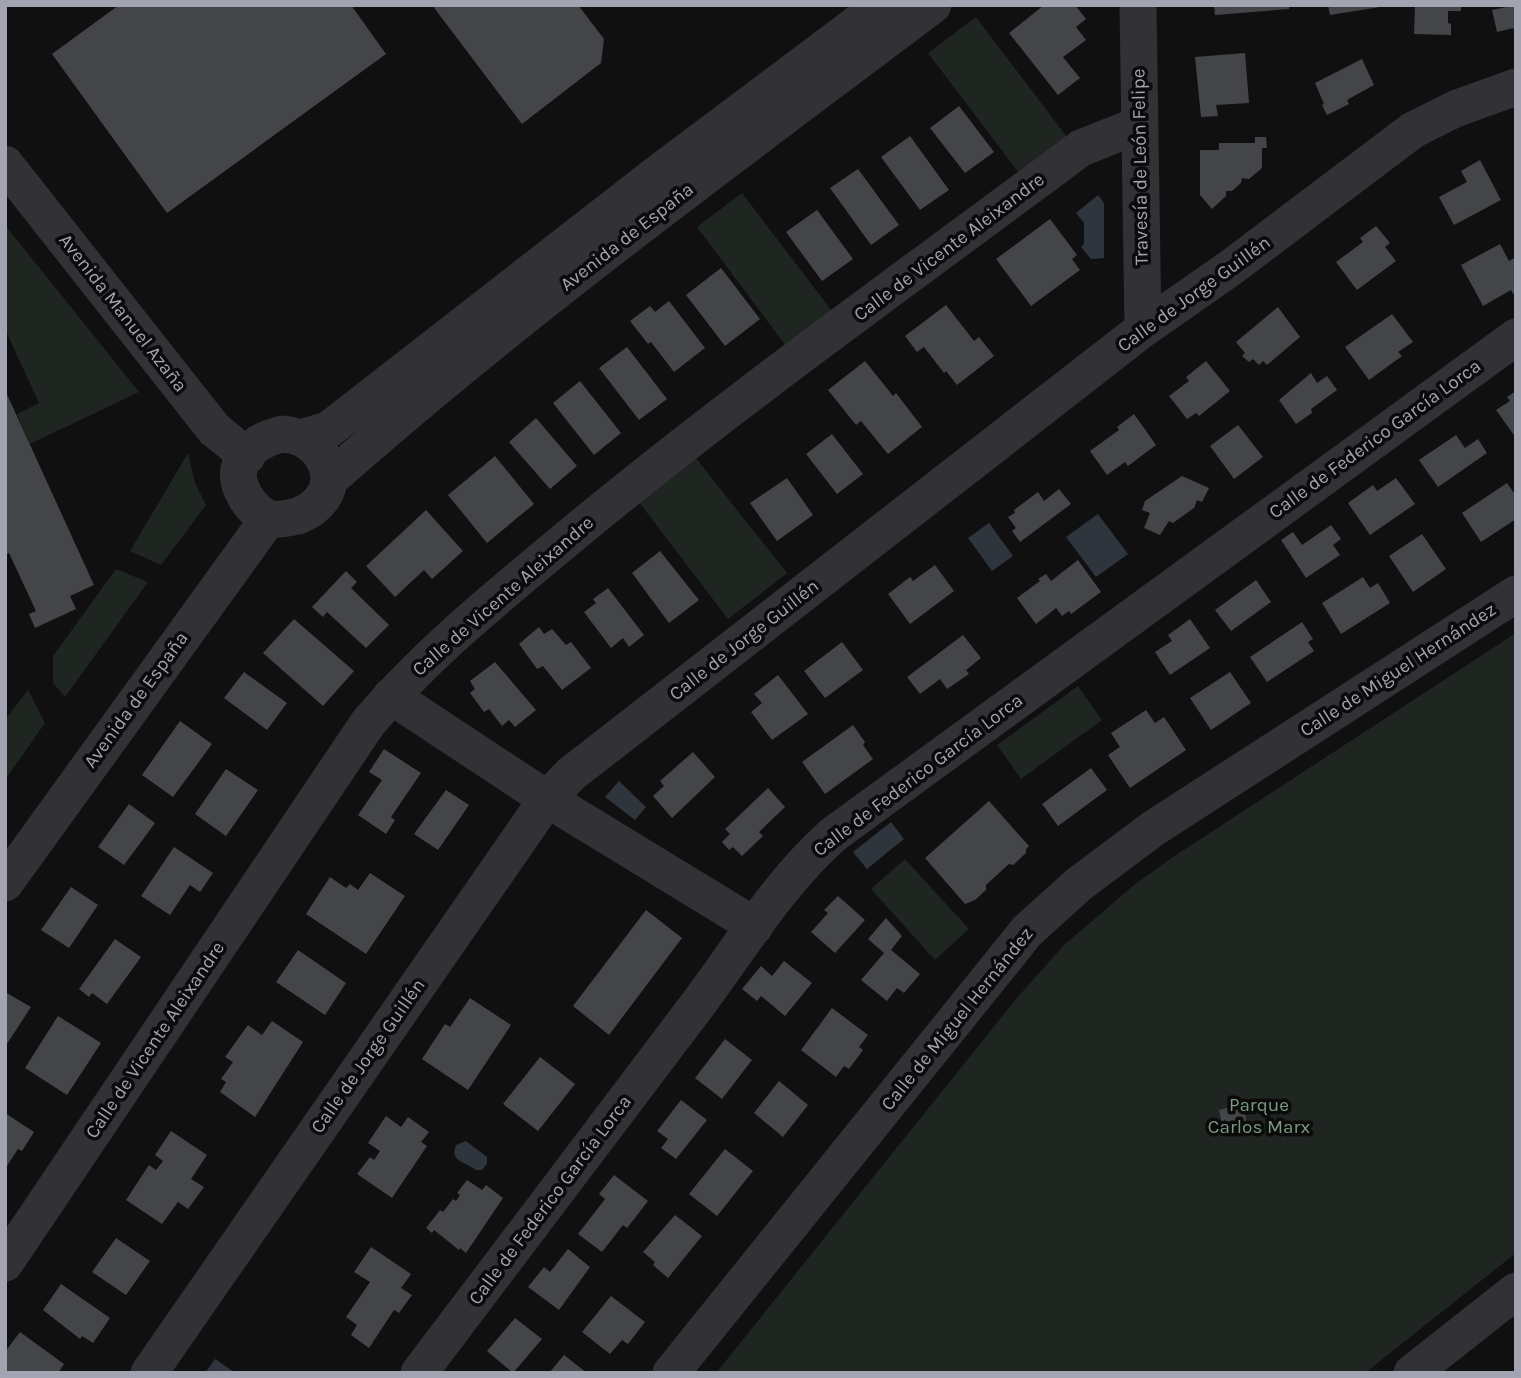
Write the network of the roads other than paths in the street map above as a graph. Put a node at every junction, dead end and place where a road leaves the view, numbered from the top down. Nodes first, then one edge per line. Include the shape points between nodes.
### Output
1 (882, 5) edge
2 (933, 5) edge
3 (1138, 5) edge
4 (1516, 87) edge
5 (1139, 125) junction
6 (5, 164) edge
7 (1143, 329) junction
8 (1516, 337) edge
9 (301, 438) junction
10 (247, 456) junction
11 (330, 480) junction
12 (268, 519) junction
13 (1516, 594) edge
14 (391, 696) junction
15 (547, 799) junction
16 (5, 883) edge
17 (755, 926) junction
18 (5, 1263) edge
19 (1516, 1291) edge
20 (149, 1373) edge
21 (419, 1373) edge
22 (671, 1373) edge
23 (1412, 1373) edge

1 - 9 street, Avenida de España via 328,430
2 - 11 street, Avenida de España via 471,358
3 - 5 street, Travesía de León Felipe
4 - 7 street, Calle de Jorge Guillén via 1413,130
5 - 7 street, Travesía de León Felipe
5 - 14 street, Calle de Vicente Aleixandre via 1081,148 704,430 461,628
6 - 10 street, Avenida Manuel Azaña via 206,419
7 - 15 street, Calle de Jorge Guillén via 571,774
8 - 17 street, Calle de Federico García Lorca via 834,834 799,868
9 - 10 street via 267,437
9 - 11 street via 320,453
10 - 12 street via 239,469 242,491
11 - 12 street via 327,492 307,513
12 - 16 street, Avenida de España
13 - 22 street, Calle de Miguel Hernández via 1154,828 1079,884 1027,931
14 - 15 street
14 - 18 street, Calle de Vicente Aleixandre via 368,723
15 - 17 street
15 - 20 street, Calle de Jorge Guillén
17 - 21 street, Calle de Federico García Lorca
19 - 23 street

